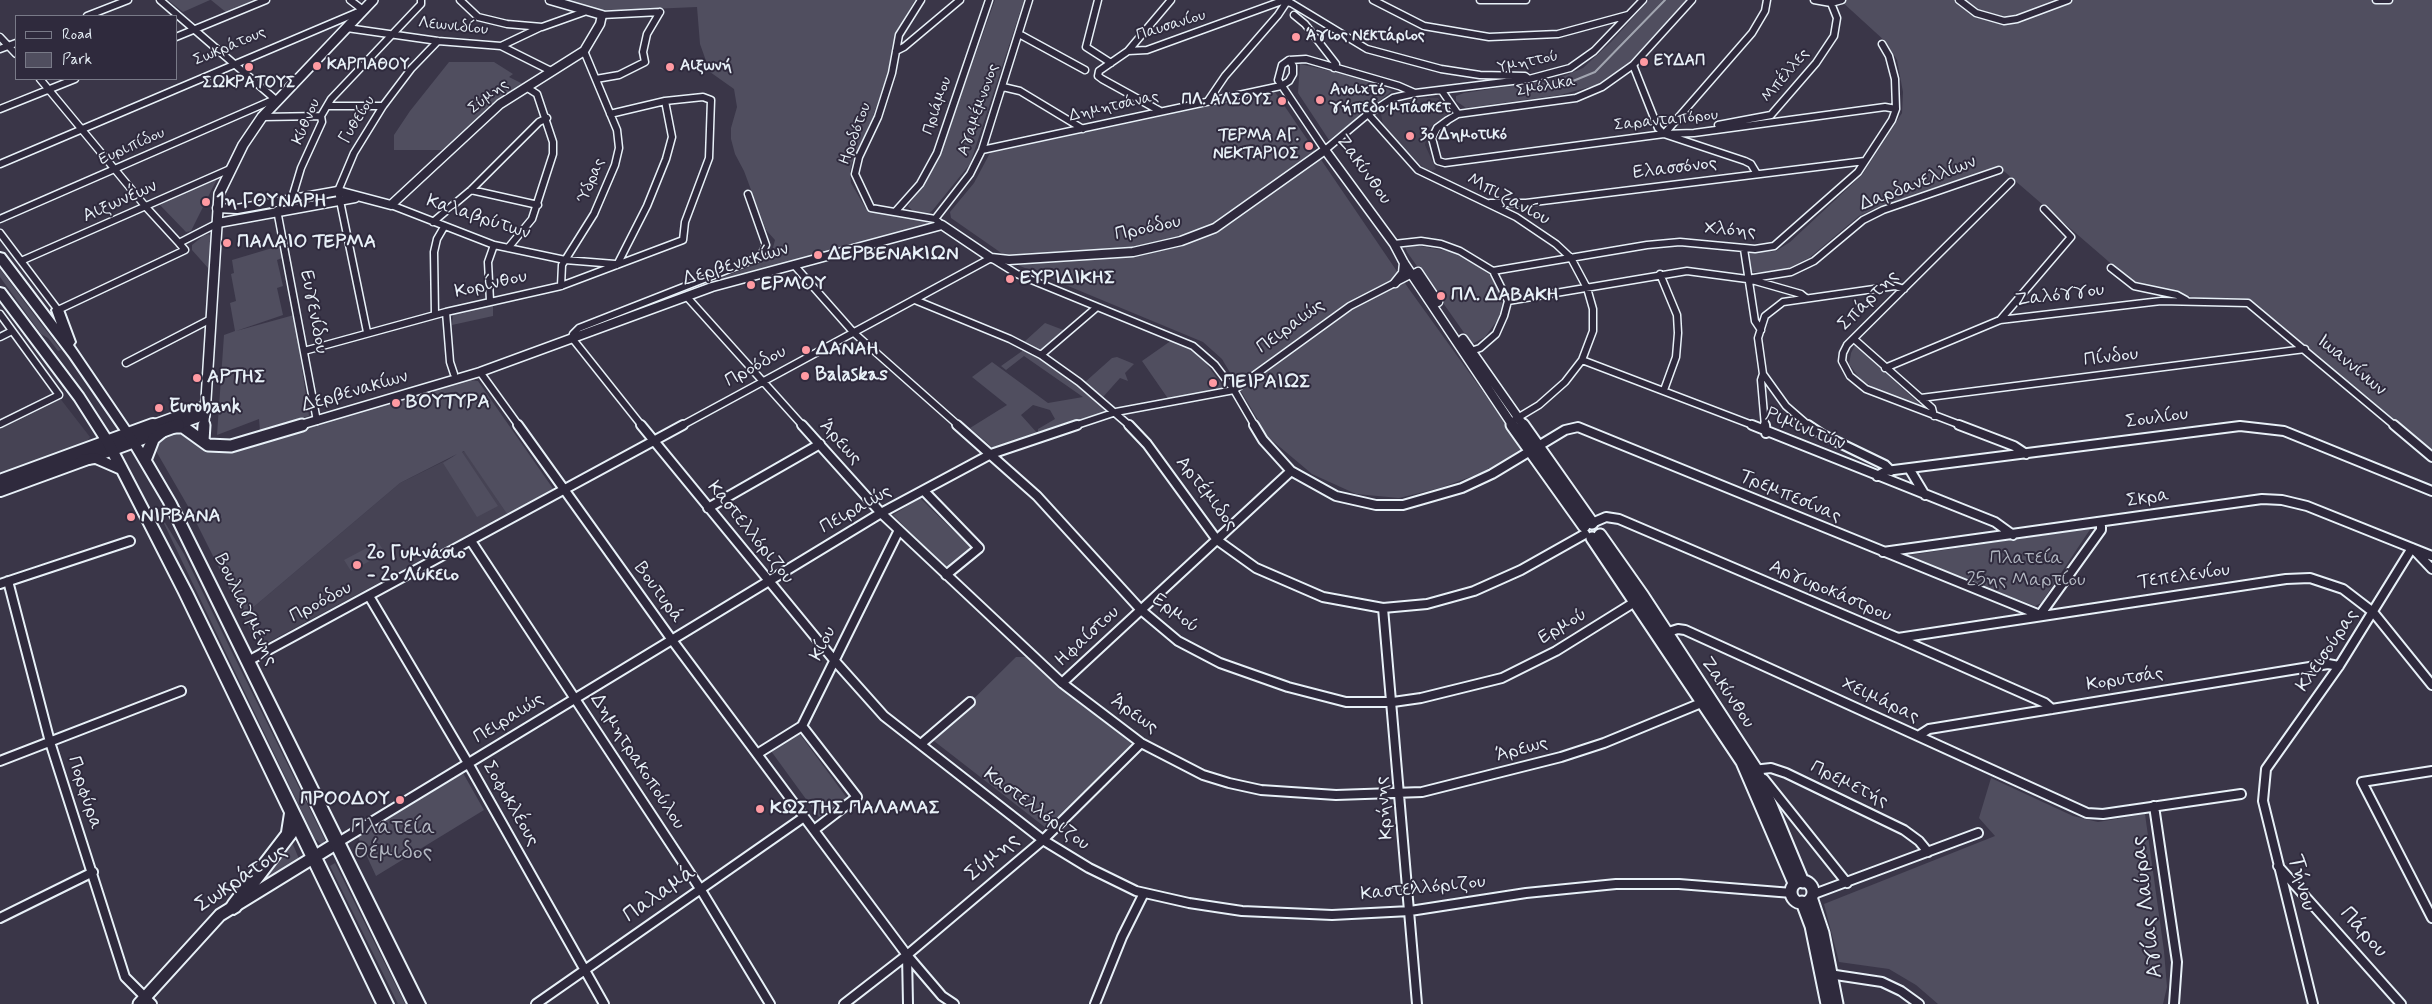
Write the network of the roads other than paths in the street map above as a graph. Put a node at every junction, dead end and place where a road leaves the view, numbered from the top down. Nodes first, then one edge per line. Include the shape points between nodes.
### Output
1 (128, 0) edge
2 (160, 0) edge
3 (266, 0) edge
4 (350, 0) edge
5 (373, 0) edge
6 (421, 0) edge
7 (460, 0) edge
8 (550, 0) edge
9 (921, 0) edge
10 (960, 0) edge
11 (989, 0) edge
12 (1029, 0) edge
13 (1098, 0) edge
14 (1171, 0) edge
15 (1373, 0) edge
16 (1480, 0) edge
17 (1526, 0) edge
18 (1643, 0) edge
19 (1692, 0) edge
20 (1767, 0) edge
21 (1814, 0) edge
22 (1841, 0) edge
23 (1959, 0) edge
24 (2068, 0) edge
25 (2376, 0) edge
26 (2389, 0) edge
27 (1288, 1) edge
28 (1165, 2) edge
29 (1831, 3) junction
30 (363, 10) junction
31 (1304, 11) junction
32 (584, 12) junction
33 (90, 15) edge
34 (178, 15) edge
35 (178, 15) edge
36 (602, 15) junction
37 (1278, 15) junction
38 (1294, 15) junction
39 (1628, 15) junction
40 (542, 27) junction
41 (347, 28) junction
42 (195, 30) junction
43 (392, 34) junction
44 (1019, 34) junction
45 (178, 36) edge
46 (0, 37) edge
47 (438, 41) junction
48 (15, 43) edge
49 (1882, 44) dead end
50 (9, 46) junction
51 (501, 46) junction
52 (0, 49) edge
53 (584, 51) junction
54 (896, 51) junction
55 (1128, 51) junction
56 (15, 53) edge
57 (1289, 60) junction
58 (1111, 63) junction
59 (235, 64) junction
60 (1634, 65) junction
61 (1334, 68) junction
62 (1085, 70) dead end
63 (551, 71) junction
64 (596, 79) junction
65 (1529, 79) junction
66 (41, 80) edge
67 (72, 80) edge
68 (1281, 86) junction
69 (1002, 87) junction
70 (1398, 87) junction
71 (526, 88) junction
72 (50, 89) junction
73 (1440, 91) junction
74 (1412, 94) junction
75 (1393, 98) junction
76 (275, 99) junction
77 (665, 101) junction
78 (1208, 101) junction
79 (328, 106) junction
80 (383, 106) junction
81 (1896, 108) junction
82 (0, 109) edge
83 (1160, 111) junction
84 (610, 114) junction
85 (1368, 114) junction
86 (1458, 114) junction
87 (321, 116) junction
88 (262, 117) junction
89 (547, 118) junction
90 (1083, 128) junction
91 (83, 129) junction
92 (1687, 132) junction
93 (1664, 134) junction
94 (982, 150) junction
95 (1325, 150) junction
96 (1865, 161) junction
97 (1440, 163) joint
98 (0, 164) edge
99 (230, 169) junction
100 (115, 170) junction
101 (1999, 170) dead end
102 (1757, 174) junction
103 (2011, 182) dead end
104 (471, 190) junction
105 (748, 194) dead end
106 (338, 195) junction
107 (292, 198) junction
108 (1488, 204) junction
109 (391, 205) junction
110 (538, 205) junction
111 (146, 207) junction
112 (218, 208) junction
113 (2044, 209) dead end
114 (277, 210) junction
115 (895, 212) junction
116 (0, 219) edge
117 (434, 222) junction
118 (938, 222) junction
119 (218, 223) junction
120 (444, 226) junction
121 (0, 233) edge
122 (179, 243) junction
123 (494, 245) junction
124 (508, 248) junction
125 (1397, 248) junction
126 (1744, 248) junction
127 (0, 257) edge
128 (991, 258) junction
129 (1571, 258) junction
130 (565, 260) junction
131 (21, 261) junction
132 (1404, 263) junction
133 (617, 265) junction
134 (794, 265) junction
135 (2111, 268) dead end
136 (1493, 271) junction
137 (1414, 273) junction
138 (1660, 274) junction
139 (1747, 279) junction
140 (1397, 281) junction
141 (1418, 284) junction
142 (561, 286) junction
143 (1586, 288) junction
144 (1904, 290) junction
145 (0, 292) edge
146 (687, 297) junction
147 (1806, 298) junction
148 (915, 300) junction
149 (490, 301) junction
150 (1508, 301) junction
151 (2188, 302) junction
152 (2248, 303) joint
153 (1098, 307) junction
154 (58, 310) junction
155 (446, 312) junction
156 (0, 314) edge
157 (435, 314) junction
158 (211, 319) junction
159 (2000, 320) junction
160 (1761, 330) junction
161 (12, 331) junction
162 (367, 332) junction
163 (854, 333) junction
164 (0, 337) edge
165 (572, 338) junction
166 (1854, 339) junction
167 (2305, 349) junction
168 (304, 351) junction
169 (1471, 351) junction
170 (74, 354) junction
171 (1041, 355) junction
172 (1582, 360) junction
173 (126, 363) dead end
174 (1885, 368) junction
175 (480, 372) junction
176 (454, 374) dead end
177 (1763, 374) junction
178 (763, 382) junction
179 (1234, 390) junction
180 (1664, 390) junction
181 (1921, 398) junction
182 (205, 410) junction
183 (1116, 412) junction
184 (1934, 416) junction
185 (1514, 420) junction
186 (317, 421) junction
187 (0, 424) edge
188 (168, 429) junction
189 (1766, 433) junction
190 (132, 437) junction
191 (203, 441) junction
192 (654, 442) junction
193 (820, 444) junction
194 (110, 445) junction
195 (1534, 449) junction
196 (991, 454) junction
197 (2026, 454) junction
198 (2432, 456) edge
199 (145, 459) junction
200 (81, 460) junction
201 (122, 470) junction
202 (1910, 470) junction
203 (1291, 471) junction
204 (1890, 471) junction
205 (1877, 476) junction
206 (0, 481) edge
207 (0, 490) edge
208 (564, 490) junction
209 (924, 491) junction
210 (2432, 491) edge
211 (1925, 494) junction
212 (708, 508) junction
213 (881, 513) junction
214 (2101, 522) junction
215 (898, 530) junction
216 (1591, 531) junction
217 (2013, 536) junction
218 (1217, 540) junction
219 (471, 541) junction
220 (130, 542) dead end
221 (2412, 548) junction
222 (1881, 552) junction
223 (2432, 556) edge
224 (2432, 569) edge
225 (946, 574) junction
226 (769, 581) junction
227 (4, 583) edge
228 (369, 596) junction
229 (1640, 599) junction
230 (1383, 608) junction
231 (1141, 610) junction
232 (2373, 612) junction
233 (2040, 615) junction
234 (1662, 634) junction
235 (1898, 638) junction
236 (672, 640) junction
237 (834, 660) junction
238 (248, 661) junction
239 (2339, 666) junction
240 (1062, 683) junction
241 (2432, 685) edge
242 (182, 692) dead end
243 (575, 698) junction
244 (1706, 701) junction
245 (970, 702) dead end
246 (1392, 702) junction
247 (2052, 708) junction
248 (802, 726) junction
249 (1918, 736) junction
250 (50, 742) junction
251 (1140, 742) junction
252 (921, 744) junction
253 (757, 754) junction
254 (0, 761) edge
255 (468, 763) junction
256 (2266, 769) joint
257 (1751, 770) junction
258 (2432, 771) edge
259 (1400, 794) junction
260 (2241, 794) dead end
261 (2154, 806) junction
262 (292, 812) junction
263 (804, 817) junction
264 (814, 830) junction
265 (1978, 833) dead end
266 (1043, 840) junction
267 (337, 843) junction
268 (1928, 852) junction
269 (314, 857) junction
270 (2277, 864) junction
271 (93, 872) junction
272 (1847, 883) junction
273 (1796, 886) junction
274 (701, 890) junction
275 (1144, 893) junction
276 (1809, 899) junction
277 (234, 906) junction
278 (1410, 910) junction
279 (0, 918) edge
280 (2432, 918) edge
281 (907, 956) junction
282 (585, 970) junction
283 (1827, 974) junction
284 (145, 1002) edge
285 (385, 1004) edge
286 (417, 1004) edge
287 (536, 1004) edge
288 (604, 1004) edge
289 (770, 1004) edge
290 (844, 1004) edge
291 (908, 1004) edge
292 (954, 1004) edge
293 (1095, 1004) edge
294 (1417, 1004) edge
295 (1827, 1004) edge
296 (1837, 1004) edge
297 (1919, 1004) edge
298 (2174, 1004) edge
299 (2313, 1004) edge
300 (2401, 1004) edge

1 - 33 street
2 - 35 street
3 - 42 street
4 - 30 street
5 - 30 main road
6 - 43 street, Κύθνου via 421,4
7 - 40 street via 478,18
8 - 32 street
9 - 54 street, Ηροδότου via 900,35
10 - 54 street
11 - 115 street, Πριάμου via 937,153 920,184
12 - 44 street, Αγαμέμνονος
13 - 58 street via 1086,47
14 - 28 street
15 - 39 street via 1424,26 1489,37 1558,34
16 - 17 street
18 - 39 street, Υμηττού
19 - 60 street, Σμόλικα
20 - 93 street via 1765,11 1752,33
21 - 29 street
22 - 29 street
23 - 24 street via 1976,13 2004,21 2017,20
25 - 26 street
27 - 31 street
27 - 37 street
27 - 55 street, Παυσανίου via 1147,50
28 - 55 street
29 - 92 street, Μπέλλες via 1837,18 1834,36 1816,63 1771,115
30 - 41 main road
30 - 59 street, Σωκράτους
31 - 38 street
31 - 65 street via 1367,49 1399,59 1441,69 1480,75 1525,76
32 - 36 street
32 - 40 street
34 - 42 street
36 - 53 street, Σύμης
36 - 64 street via 660,12 648,34 643,52 645,62 619,75
37 - 38 street
37 - 78 street via 1225,76
38 - 61 street via 1336,64
39 - 65 street, Υμηττού via 1582,62 1557,73
40 - 51 street
41 - 43 street, Λεωνιδίου
41 - 76 main road
42 - 45 street
42 - 59 street
43 - 47 street, Λεωνιδίου
43 - 79 street, Κύθνου via 341,87
44 - 62 street
44 - 69 street, Αγαμέμνονος
46 - 50 street
47 - 51 street, Λεωνιδίου
47 - 80 street, Γυθείου via 411,69
48 - 50 street
49 - 81 street, Χλόης via 1895,79
50 - 52 street
50 - 56 street
51 - 63 street, Λεωνιδίου
53 - 63 street, Σύμης
53 - 64 street, Ύδρας
54 - 115 street, Ηροδότου via 878,117 854,168 870,208
55 - 58 street, Παυσανίου
57 - 61 street via 1306,59
57 - 68 street via 1282,65 1278,80
57 - 68 street via 1293,74
58 - 83 street, Παυσανίου via 1099,71 1098,76
59 - 76 street
59 - 91 street, Σωκράτους
60 - 86 street, Σμόλικα via 1602,87 1576,98
60 - 93 street via 1658,128
61 - 70 street
63 - 71 street, Σύμης
64 - 84 street, Ύδρας
65 - 73 street, Υμηττού
66 - 72 street
67 - 72 street
68 - 78 street, Δημητσάνας
68 - 95 street, Ζακύνθου
69 - 90 street via 1020,91
69 - 94 street, Αγαμέμνονος
70 - 73 street
70 - 74 street
70 - 75 street
71 - 89 street via 537,94
71 - 109 street, Σύμης via 500,104
72 - 82 street
72 - 91 street
73 - 74 street, Υμηττού
73 - 86 street
74 - 75 street, Υμηττού
75 - 85 street, Προόδου
76 - 88 main road
76 - 100 street, Ευριπίδου
77 - 84 street
77 - 133 street via 672,136 666,159
77 - 133 street, Κορίνθου via 711,100 710,158 685,222 683,240
78 - 83 street, Δημητσάνας
79 - 80 street
79 - 87 street, Κύθνου
80 - 106 street, Γυθείου via 354,152
81 - 92 street, Σαρανταπόρου
81 - 96 street, Χλόης via 1882,137
83 - 90 street, Δημητσάνας
84 - 130 street, Ύδρας via 617,130 619,148 615,165 594,214
85 - 95 street, Προόδου
85 - 108 street, Μπιζανίου via 1418,170
86 - 97 street, Σμόλικα via 1437,128 1432,138
87 - 88 street
87 - 107 street, Κύθνου via 322,122 301,168
88 - 99 main road
89 - 104 street via 539,122
89 - 110 street via 553,154
90 - 94 street, Δημητσάνας
91 - 98 street, Σωκράτους
91 - 100 street
92 - 93 street, Σαρανταπόρου
93 - 97 street, Σαρανταπόρου
93 - 102 street via 1745,160
94 - 118 street, Αγαμέμνονος
95 - 125 street, Ζακύνθου
95 - 128 street, Προόδου via 1215,228 1181,241 1132,252
96 - 102 street, Ελασσόνος
96 - 126 street, Χλόης via 1858,172 1774,246
99 - 111 street, Αιξωνέων
99 - 112 main road
100 - 111 street
100 - 116 street, Ευριπίδου
101 - 139 street, Δαρδανελλίων via 1862,220 1814,261 1792,272
102 - 108 street, Ελασσόνος via 1526,203
103 - 144 street, Σπάρτης
104 - 110 street
104 - 117 street
105 - 165 street, Δερβενακίων via 766,245 763,254 753,261 580,328
106 - 107 street, Καλαβρύτων
106 - 109 street, Καλαβρύτων
106 - 114 street, Καλαβρύτων
106 - 162 street
107 - 112 street, Καλαβρύτων via 237,208
108 - 129 street, Μπιζανίου via 1538,230
109 - 117 street, Καλαβρύτων
110 - 124 street via 532,219
111 - 122 street
111 - 131 street, Αιξωνέων
112 - 119 main road
113 - 159 street via 2071,237
114 - 119 street, Καλαβρύτων
114 - 168 street, Ευγενίδου
115 - 118 street, Ηροδότου
117 - 120 street, Καλαβρύτων
118 - 128 street
118 - 134 street, Δερβενακίων
119 - 122 street
119 - 158 main road
120 - 123 street, Καλαβρύτων
120 - 157 street via 434,252
121 - 131 street
122 - 154 street via 185,250
123 - 124 street, Καλαβρύτων
123 - 149 street via 488,262
124 - 130 street, Καλαβρύτων
125 - 132 street, Ζακύνθου
125 - 136 street via 1420,241 1441,244 1460,251
125 - 137 street, Ζακύνθου
126 - 129 street, Χλόης via 1680,242
126 - 139 street
127 - 170 main road, Βουλιαγμένης
128 - 148 street, Προόδου
128 - 153 street, Τρεμπεσίνας via 1017,274
129 - 136 street, Χλόης
129 - 143 street, Μπιζανίου
130 - 133 street, Καλαβρύτων
130 - 142 street via 560,271
131 - 154 street
132 - 137 street, Ζακύνθου
132 - 140 street via 1403,273
133 - 142 street, Κορίνθου
134 - 146 street, Δερβενακίων
134 - 163 street, Ερμού
135 - 151 street via 2134,286 2177,296
136 - 150 street
137 - 140 street, Πειραιώς
137 - 141 street, Ζακύνθου
137 - 169 street, Ζακύνθου
138 - 139 street, Δαρδανελλίων via 1687,272
138 - 143 street, Δαρδανελλίων
138 - 180 street via 1672,297 1678,324 1676,357
139 - 147 street
139 - 160 street via 1755,321
140 - 141 street
140 - 179 street, Πειραιώς via 1350,306
141 - 185 street, Ζακύνθου
142 - 149 street, Κορίνθου
143 - 150 street, Δαρδανελλίων
143 - 172 street, Μπιζανίου via 1592,309 1593,332
144 - 147 street via 1895,286
144 - 166 street, Σπάρτης
145 - 194 main road via 79,397
146 - 165 street, Δερβενακίων
146 - 178 street, Άρεως
147 - 160 street via 1778,304 1765,316
148 - 163 street, Προόδου
148 - 171 street, Αρτέμιδος via 1010,338
149 - 155 street, Κορίνθου
150 - 169 street via 1496,334 1480,348
151 - 152 street, Ζαλόγγου
151 - 159 street, Ζαλόγγου via 2133,303
152 - 167 street, Ιωαννίνων
153 - 171 street
153 - 179 street, Τρεμπεσίνας via 1193,346 1215,365
154 - 170 main road
155 - 157 street, Κορίνθου
155 - 176 street
156 - 161 street
157 - 162 street, Κορίνθου
158 - 173 street
158 - 182 main road
159 - 174 street, Ζαλόγγου
160 - 177 street via 1758,349
161 - 164 street
161 - 187 street via 58,395
162 - 168 street, Κορίνθου
163 - 178 street, Προόδου
163 - 196 street, Ερμού
165 - 175 street, Δερβενακίων
165 - 192 street, Καστελλόριζου
166 - 174 street
166 - 184 street, Σπάρτης via 1843,353 1842,362 1850,376 1866,389
167 - 181 street, Πίνδου
167 - 198 street, Ιωαννίνων
168 - 186 street, Ευγενίδου
169 - 185 street, Ζακύνθου
170 - 190 main road, Βουλιαγμένης
171 - 183 street, Αρτέμιδος
172 - 180 street, Ριμινιτών
172 - 185 street, Μπιζανίου via 1565,382 1539,405
174 - 181 street
175 - 186 street, Δερβενακίων
175 - 208 street, Βουτυρά
177 - 189 street
177 - 204 street via 1786,406 1806,424 1837,444 1885,465
178 - 192 street, Προόδου
178 - 193 street, Άρεως
179 - 183 street, Πειραιώς
179 - 203 street, Τρεμπεσίνας via 1262,440
180 - 189 street, Ριμινιτών
181 - 184 street via 1932,408
182 - 188 main road
182 - 190 main road
182 - 191 street
183 - 196 street, Πειραιώς
183 - 218 street, Αρτέμιδος via 1147,444
184 - 197 street, Σπάρτης via 2014,446
185 - 195 street, Ζακύνθου
186 - 191 street, Δερβενακίων via 231,446 208,445
188 - 190 main road
188 - 191 street, Δερβενακίων via 183,427
188 - 199 main road via 153,440
189 - 205 street, Ριμινιτών
190 - 194 main road
190 - 199 main road, Βουλιαγμένης
192 - 208 street, Προόδου
192 - 212 street, Καστελλόριζου
193 - 212 street
193 - 213 street, Άρεως
194 - 200 main road
194 - 201 main road
194 - 206 main road
195 - 203 street, Τρεμπεσίνας via 1462,488 1402,505 1376,504 1336,496
195 - 216 street, Ζακύνθου
195 - 222 street, Τρεμπεσίνας via 1565,430 1578,427
196 - 209 street, Πειραιώς
196 - 231 street, Ερμού via 1074,534
197 - 202 street, Σουλίου
197 - 210 street, Σουλίου via 2226,426 2257,427 2284,431
199 - 238 main road, Βουλιαγμένης
200 - 201 main road via 96,458
200 - 207 main road
201 - 262 main road
202 - 204 street, Σουλίου
202 - 211 street
203 - 218 street, Ηφαίστου
204 - 205 street, Σουλίου
205 - 211 street, Ριμινιτών
208 - 219 street, Προόδου
208 - 236 street, Βουτυρά
209 - 213 street, Πειραιώς
209 - 225 street via 979,548
211 - 217 street, Ριμινιτών via 1995,522
212 - 226 street, Καστελλόριζου
213 - 215 street, Άρεως
213 - 226 street, Πειραιώς
214 - 217 street, Σκρα
214 - 221 street, Σκρα via 2247,500 2282,500 2307,506
214 - 233 street via 2101,530
215 - 225 street, Άρεως
215 - 237 street, Κίου
216 - 229 street, Ζακύνθου
216 - 230 street, Αρτέμιδος via 1474,592 1427,604
216 - 235 street, Αργυροκάστρου via 1606,517 1619,519
217 - 222 street, Σκρα
218 - 230 street, Αρτέμιδος via 1256,568 1323,597
218 - 231 street, Ηφαίστου
219 - 228 street, Προόδου
219 - 243 street, Δημητρακοπούλου
220 - 227 street
221 - 223 street, Σκρα
221 - 224 street
221 - 232 street, Κλεισούρας
222 - 233 street, Τρεμπεσίνας
225 - 240 street, Άρεως
226 - 236 street, Πειραιώς
226 - 237 street, Καστελλόριζου
227 - 250 street, Πορφύρα
228 - 238 street, Προόδου
228 - 255 street, Σοφοκλέους
229 - 234 street, Ζακύνθου
229 - 246 street, Ερμού via 1556,651 1502,678 1454,692
230 - 246 street, Κρήνης
231 - 240 street, Ηφαίστου
231 - 246 street, Ερμού via 1178,641 1220,663 1346,702
232 - 233 street, Τεπελενίου via 2331,583 2298,577
232 - 239 street, Κλεισούρας
232 - 241 street, Τεπελενίου
233 - 235 street, Τεπελενίου
234 - 244 street, Ζακύνθου
234 - 249 street, Χειμάρας via 1685,630
235 - 247 street, Αργυροκάστρου
236 - 243 street, Πειραιώς
236 - 253 street, Βουτυρά
237 - 248 street, Κίου
237 - 252 street, Καστελλόριζου via 884,716
238 - 267 main road, Βουλιαγμένης
239 - 247 street, Κορυτσάς via 2328,664
239 - 256 street, Κλεισούρας
240 - 251 street, Άρεως
242 - 250 street
243 - 255 street, Πειραιώς
243 - 274 street, Δημητρακοπούλου
244 - 257 street, Ζακύνθου
244 - 259 street, Άρεως via 1561,757 1422,792
245 - 252 street
246 - 259 street, Κρήνης
247 - 249 street, Κορυτσάς via 1929,729
248 - 253 street
248 - 264 street via 857,797
249 - 261 street, Χειμάρας via 2087,813 2103,814
250 - 254 street
250 - 271 street, Πορφύρα
251 - 259 street, Άρεως via 1203,775 1261,790 1336,795
251 - 266 street, Σύμης
252 - 266 street, Καστελλόριζου
253 - 263 street, Βουτυρά
255 - 267 street, Πειραιώς
255 - 282 street, Σοφοκλέους
256 - 270 street, Τήνου via 2262,801
257 - 268 street, Πρεμετής via 1771,768 1786,773 1904,830
257 - 272 street
257 - 273 street, Ζακύνθου
258 - 280 street via 2362,782
259 - 278 street, Κρήνης
260 - 261 street
261 - 298 street, Αγίας Λαύρας via 2177,962
262 - 269 main road
262 - 277 main road via 289,835
263 - 264 street, Βουτυρά
263 - 274 street, Παλαμά
264 - 281 street, Βουτυρά
265 - 268 street
266 - 275 street, Καστελλόριζου via 1089,868
266 - 281 street, Σύμης
267 - 269 street, Σωκράτους
267 - 286 main road, Βουλιαγμένης
268 - 272 street
269 - 277 street, Σωκράτους
269 - 285 main road
270 - 299 street, Τήνου
270 - 300 street, Πάρου
271 - 279 street
271 - 284 street, Πορφύρα via 125,977
272 - 276 street
273 - 276 street
273 - 276 street via 1809,886
273 - 278 street, Καστελλόριζου via 1616,884
274 - 282 street, Παλαμά
274 - 289 street, Δημητρακοπούλου
275 - 278 street, Καστελλόριζου via 1242,911 1332,915
275 - 293 street
276 - 283 street via 1811,926
277 - 284 street, Σωκράτους via 207,927
278 - 294 street, Κρήνης
281 - 290 street, Σύμης
281 - 291 street
281 - 292 street, Βουτυρά via 942,996
282 - 287 street, Παλαμά
282 - 288 street, Σοφοκλέους
283 - 295 street
283 - 296 street
283 - 297 street via 1882,982

